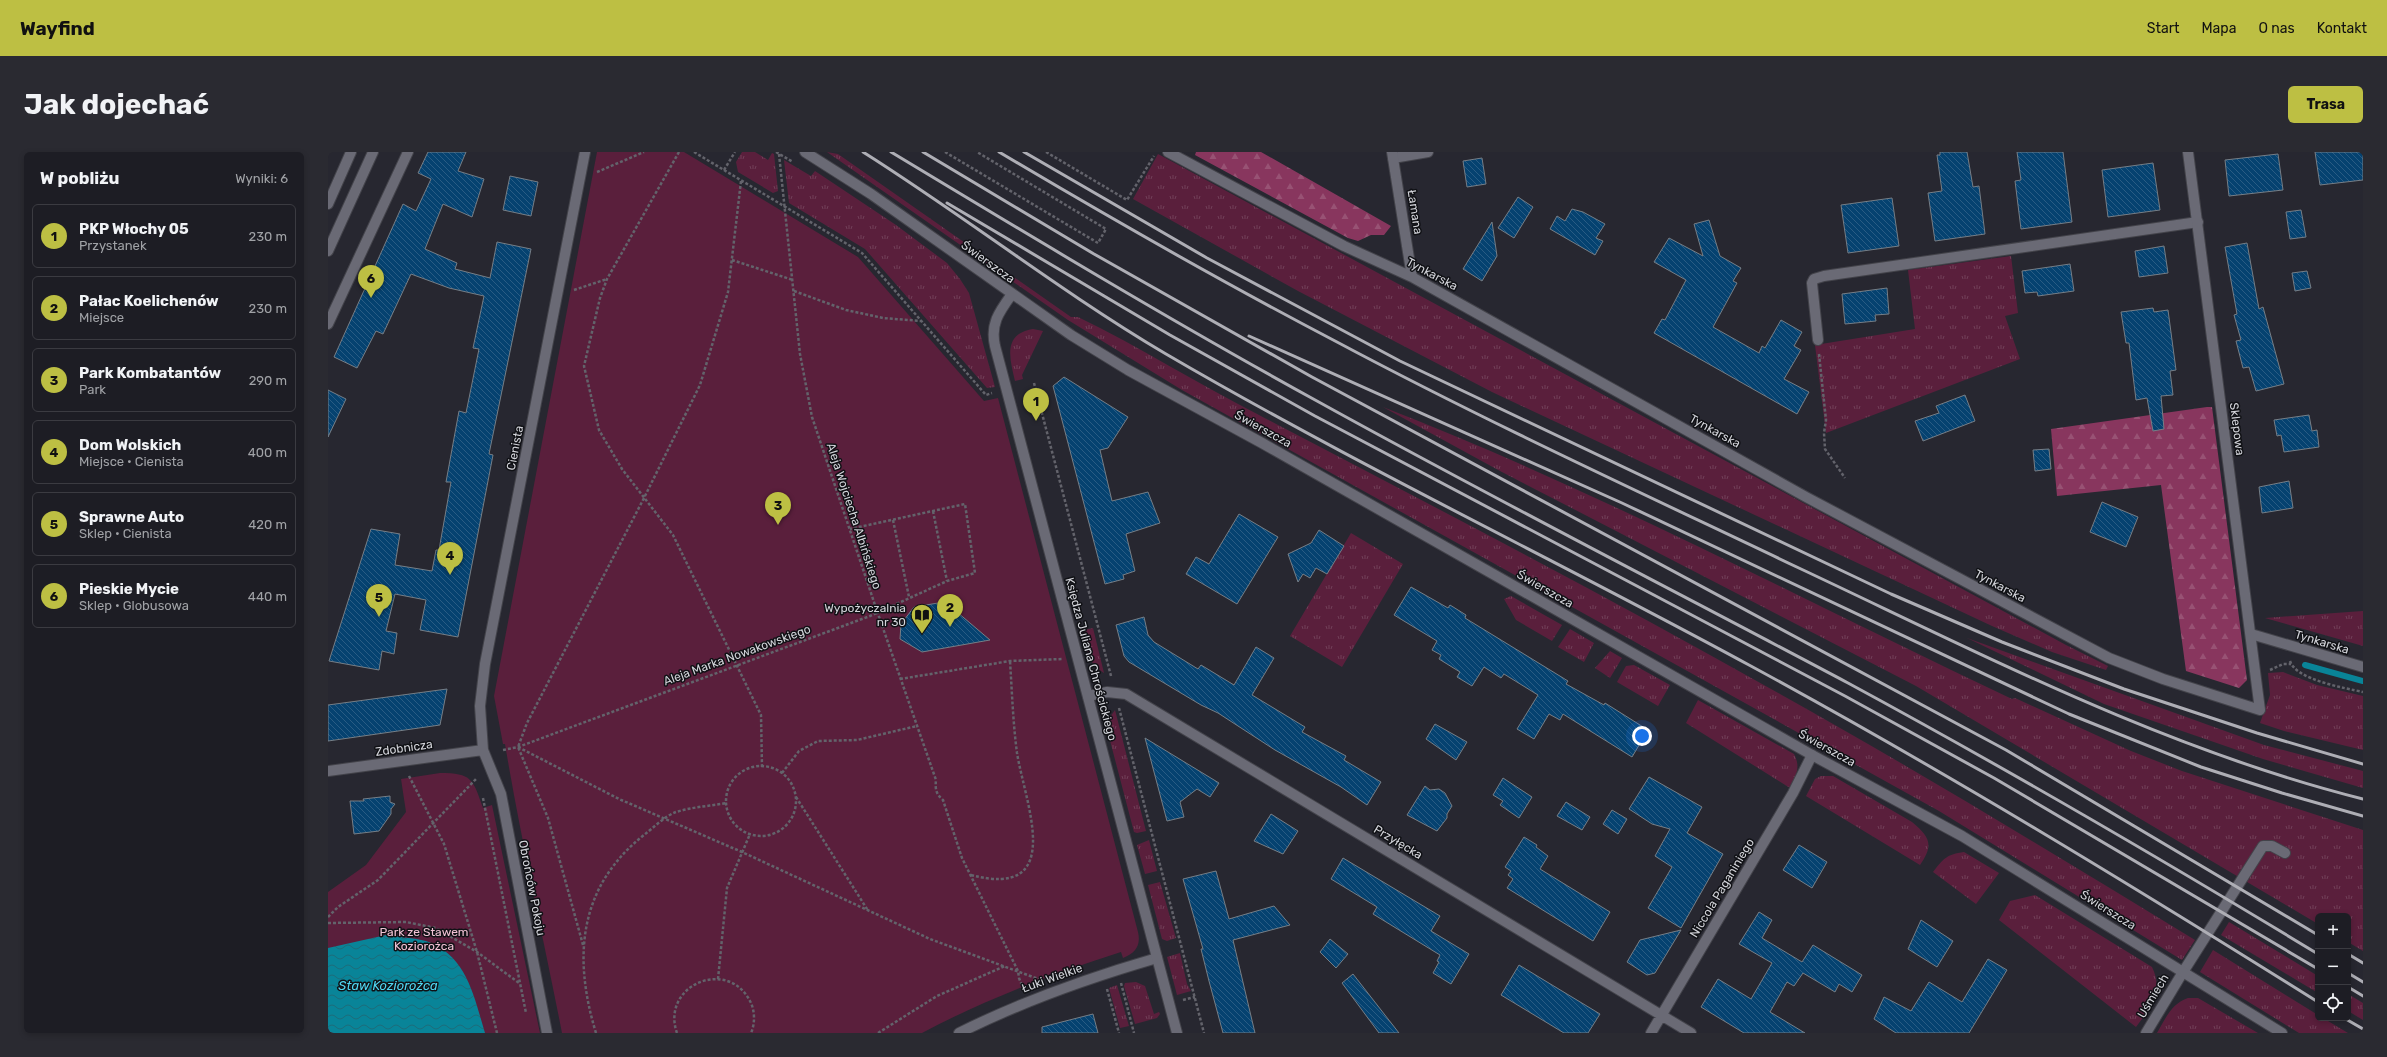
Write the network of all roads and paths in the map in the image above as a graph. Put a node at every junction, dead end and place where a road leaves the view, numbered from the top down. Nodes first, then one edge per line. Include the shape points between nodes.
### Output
1 (351, 152) edge
2 (373, 152) edge
3 (408, 152) edge
4 (585, 152) edge
5 (644, 152) edge
6 (679, 152) edge
7 (694, 152) edge
8 (734, 152) edge
9 (805, 152) edge
10 (945, 152) edge
11 (976, 152) edge
12 (1046, 152) edge
13 (1156, 152) edge
14 (1168, 152) edge
15 (1428, 152) edge
16 (2188, 152) edge
17 (779, 154) dead end
18 (1392, 155) edge
19 (724, 170) junction
20 (580, 178) junction
21 (741, 181) junction
22 (328, 204) edge
23 (785, 207) junction
24 (2198, 222) junction
25 (328, 251) edge
26 (732, 260) junction
27 (1412, 277) junction
28 (608, 279) junction
29 (793, 280) junction
30 (794, 291) junction
31 (557, 294) junction
32 (1012, 294) junction
33 (921, 321) junction
34 (328, 324) edge
35 (1818, 340) joint
36 (1034, 383) dead end
37 (996, 392) dead end
38 (1845, 478) dead end
39 (644, 498) junction
40 (933, 511) junction
41 (893, 520) junction
42 (850, 529) junction
43 (947, 581) junction
44 (909, 597) junction
45 (877, 611) junction
46 (2251, 634) junction
47 (2281, 643) junction
48 (1078, 659) junction
49 (1010, 661) junction
50 (737, 665) junction
51 (2363, 667) edge
52 (1111, 676) dead end
53 (900, 679) junction
54 (2363, 692) edge
55 (1088, 696) junction
56 (1119, 707) dead end
57 (2260, 710) joint
58 (917, 726) junction
59 (518, 747) junction
60 (483, 750) junction
61 (503, 750) dead end
62 (1812, 755) junction
63 (762, 767) junction
64 (328, 771) edge
65 (782, 773) junction
66 (408, 774) dead end
67 (476, 779) dead end
68 (796, 797) junction
69 (483, 798) dead end
70 (727, 803) junction
71 (665, 819) junction
72 (433, 824) junction
73 (750, 834) junction
74 (742, 852) junction
75 (2285, 853) dead end
76 (971, 875) junction
77 (867, 910) junction
78 (328, 917) edge
79 (328, 923) edge
80 (583, 945) junction
81 (477, 952) junction
82 (1157, 958) junction
83 (1005, 966) junction
84 (1117, 969) junction
85 (1018, 971) junction
86 (2183, 972) junction
87 (718, 979) junction
88 (1124, 980) dead end
89 (1044, 981) dead end
90 (1120, 981) junction
91 (520, 983) junction
92 (1113, 984) dead end
93 (1106, 986) dead end
94 (1024, 990) dead end
95 (1195, 997) junction
96 (1179, 1001) dead end
97 (1661, 1015) junction
98 (527, 1019) dead end
99 (497, 1033) edge
100 (547, 1033) edge
101 (596, 1033) edge
102 (677, 1033) edge
103 (751, 1033) edge
104 (878, 1033) edge
105 (959, 1033) edge
106 (1119, 1033) edge
107 (1134, 1033) edge
108 (1177, 1033) edge
109 (1204, 1033) edge
110 (1651, 1033) edge
111 (1691, 1033) edge
112 (2146, 1033) edge
113 (2282, 1033) edge

1 - 22 street
2 - 25 street
3 - 34 street
4 - 20 street, Cienista
5 - 20 path
6 - 28 path
7 - 19 path
8 - 19 path
9 - 32 street, Świerszcza
10 - 11 path via 1098,243 1106,229
12 - 13 path via 1127,200
14 - 27 street, Tynkarska via 1344,246
15 - 18 street
16 - 24 street, Sklepowa
17 - 23 path, Aleja Wojciecha Albińskiego
18 - 27 street, Łamana
19 - 21 path
20 - 31 street, Cienista
21 - 23 path
21 - 26 path
23 - 29 path, Aleja Wojciecha Albińskiego
23 - 33 path via 862,253
24 - 35 street via 1814,279 1812,283
24 - 46 street, Sklepowa
26 - 29 path
26 - 39 path via 728,292 700,385
27 - 57 street, Tynkarska via 1806,497 2109,658 2163,679
28 - 31 path
28 - 39 path via 600,298 584,366 599,430 622,469
29 - 30 path, Aleja Wojciecha Albińskiego
30 - 33 path via 846,310 883,318
30 - 42 path, Aleja Wojciecha Albińskiego via 800,354 812,417
31 - 60 street, Cienista via 483,676 480,713
32 - 48 street, Księdza Juliana Chrościckiego via 996,317 993,337
32 - 62 street, Świerszcza via 1128,370 1262,443
33 - 37 path via 986,395
35 - 38 path via 1826,420 1823,442 1825,450
36 - 52 path
39 - 50 path via 673,535
39 - 59 path via 527,723
40 - 41 path
40 - 43 path
40 - 43 path, Aleja Marka Nowakowskiego via 965,504 975,573
41 - 42 path
41 - 44 path
42 - 45 path, Aleja Wojciecha Albińskiego
43 - 44 path, Aleja Marka Nowakowskiego
44 - 45 path, Aleja Marka Nowakowskiego
45 - 50 path, Aleja Marka Nowakowskiego via 870,616
45 - 53 path, Aleja Wojciecha Albińskiego
46 - 47 street, Tynkarska
46 - 57 street, Sklepowa
47 - 51 street, Tynkarska
47 - 54 path via 2296,671 2319,681
48 - 49 path
48 - 55 street, Księdza Juliana Chrościckiego
49 - 53 path
49 - 76 path via 1017,753 1034,833 1034,849 1024,869 1013,877 993,880
50 - 59 path, Aleja Marka Nowakowskiego
50 - 63 path via 761,715
53 - 58 path, Aleja Wojciecha Albińskiego
55 - 82 street, Księdza Juliana Chrościckiego
55 - 97 street, Przyłęcka via 1107,692 1126,694
56 - 95 path
58 - 65 path via 857,740 818,741 799,751
58 - 76 path, Aleja Wojciecha Albińskiego via 936,780 937,795 943,800 962,858
59 - 61 path, Aleja Marka Nowakowskiego
59 - 71 path via 619,799
59 - 80 path via 548,818
60 - 64 street, Zdobnicza
60 - 100 street, Obrońców Pokoju via 501,794
62 - 86 street, Świerszcza via 1962,836
62 - 97 street, Niccola Paganiniego via 1793,793
63 - 65 path
63 - 70 path via 748,769 737,777 729,789
65 - 68 path
66 - 72 path
67 - 72 path
68 - 73 path via 791,819 783,828 773,834 762,836
68 - 77 path
69 - 91 path
70 - 71 path via 674,812
70 - 73 path via 736,825
71 - 74 path
71 - 80 path via 628,849 611,869 592,902
72 - 78 path via 378,880 338,907
72 - 81 path via 444,844
73 - 74 path
74 - 77 path
74 - 87 path via 727,888
75 - 86 street, Uśmiech via 2272,846 2263,846
76 - 85 path, Aleja Wojciecha Albińskiego
77 - 83 path via 930,939
79 - 81 path via 406,922 436,928
80 - 101 path via 585,987
81 - 91 path
81 - 99 path
82 - 84 street, Łuki Wielkie
82 - 108 street, Księdza Juliana Chrościckiego
83 - 85 path
83 - 104 path via 937,996
84 - 90 path
84 - 105 street, Łuki Wielkie via 1025,1002
85 - 89 path
85 - 94 path, Aleja Wojciecha Albińskiego via 1018,978
86 - 112 street, Uśmiech
86 - 113 street, Świerszcza
87 - 102 path via 707,979 697,983 681,997 674,1018
87 - 103 path via 730,982 748,997 753,1007 754,1019
88 - 90 path
90 - 92 path
90 - 107 path
91 - 98 path
93 - 106 path
95 - 96 path
95 - 109 path
97 - 110 street, Niccola Paganiniego
97 - 111 street, Przyłęcka

